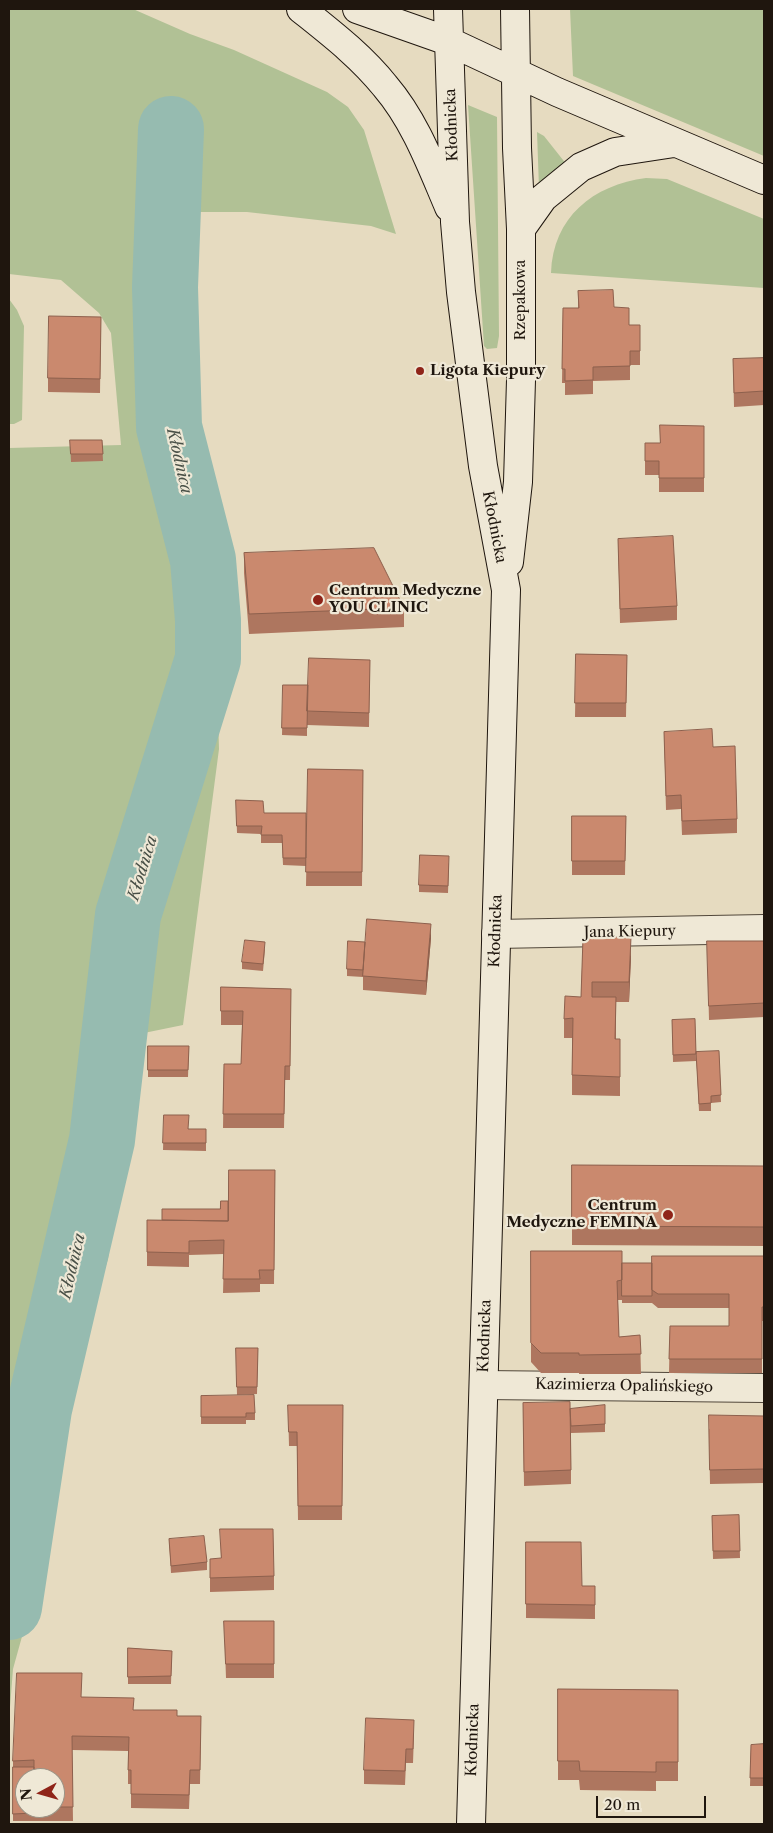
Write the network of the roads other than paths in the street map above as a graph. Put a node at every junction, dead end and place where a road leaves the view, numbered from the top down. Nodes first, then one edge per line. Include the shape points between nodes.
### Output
1 (301, 9) edge
2 (357, 9) edge
3 (448, 9) edge
4 (515, 9) edge
5 (448, 41) junction
6 (517, 74) junction
7 (674, 142) junction
8 (764, 180) edge
9 (455, 222) junction
10 (521, 229) junction
11 (506, 590) junction
12 (764, 929) edge
13 (496, 934) junction
14 (484, 1385) junction
15 (764, 1388) edge
16 (471, 1824) edge

1 - 9 street via 357,55 386,87 419,137
2 - 5 street
3 - 5 street
4 - 6 street, Rzepakowa
5 - 6 street
5 - 9 street, Kłodnicka
6 - 7 street
6 - 10 street, Rzepakowa
7 - 8 street
7 - 10 street via 615,152 582,167 544,198
9 - 11 street, Kłodnicka via 483,466
10 - 11 street, Rzepakowa via 518,482
11 - 13 street, Kłodnicka
12 - 13 street, Jana Kiepury
13 - 14 street, Kłodnicka
14 - 15 street, Kazimierza Opalińskiego
14 - 16 street, Kłodnicka

